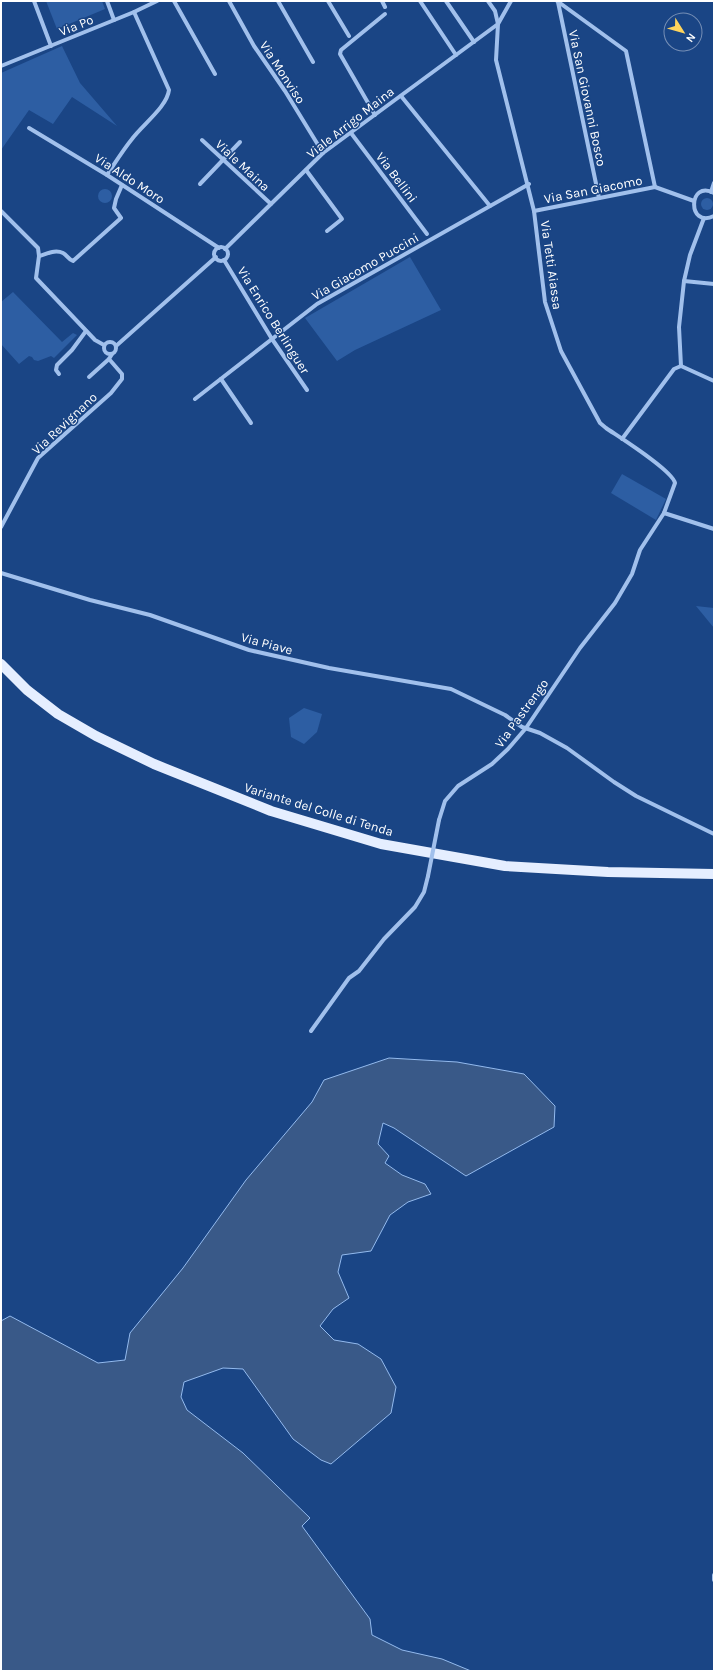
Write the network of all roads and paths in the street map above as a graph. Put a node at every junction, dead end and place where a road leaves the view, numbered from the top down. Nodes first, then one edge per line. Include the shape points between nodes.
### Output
1 (34, 1) edge
2 (107, 1) edge
3 (157, 1) edge
4 (174, 1) edge
5 (229, 1) edge
6 (278, 1) edge
7 (328, 1) edge
8 (382, 1) edge
9 (420, 1) edge
10 (446, 1) edge
11 (488, 1) edge
12 (511, 1) edge
13 (557, 1) edge
14 (385, 7) dead end
15 (134, 12) junction
16 (385, 14) dead end
17 (114, 20) junction
18 (498, 24) junction
19 (349, 36) dead end
20 (474, 42) junction
21 (51, 46) junction
22 (456, 55) junction
23 (313, 62) dead end
24 (1, 66) edge
25 (215, 74) dead end
26 (401, 96) junction
27 (375, 115) junction
28 (30, 128) dead end
29 (351, 133) junction
30 (202, 140) dead end
31 (240, 142) dead end
32 (323, 153) junction
33 (222, 159) junction
34 (306, 170) junction
35 (106, 175) junction
36 (714, 183) edge
37 (200, 184) dead end
38 (528, 184) junction
39 (122, 185) junction
40 (655, 187) junction
41 (713, 192) edge
42 (599, 198) junction
43 (694, 201) junction
44 (271, 204) junction
45 (490, 206) junction
46 (534, 211) junction
47 (1, 212) edge
48 (714, 216) edge
49 (704, 218) junction
50 (327, 231) dead end
51 (427, 234) dead end
52 (218, 248) junction
53 (226, 249) junction
54 (40, 256) junction
55 (216, 258) junction
56 (224, 260) junction
57 (684, 281) junction
58 (714, 284) edge
59 (86, 331) junction
60 (272, 339) junction
61 (104, 345) junction
62 (116, 346) junction
63 (112, 354) junction
64 (109, 359) junction
65 (681, 366) junction
66 (59, 374) dead end
67 (89, 377) dead end
68 (221, 379) junction
69 (714, 381) edge
70 (307, 390) dead end
71 (195, 399) dead end
72 (251, 423) dead end
73 (622, 439) junction
74 (664, 513) junction
75 (1, 527) edge
76 (714, 529) edge
77 (1, 573) edge
78 (1, 664) edge
79 (526, 728) junction
80 (714, 834) edge
81 (714, 874) edge
82 (311, 1031) dead end
83 (714, 1575) edge
84 (714, 1580) edge

1 - 21 street
2 - 17 street
3 - 15 street, Via Po
4 - 25 street
5 - 32 street, Via Monviso via 254,46
6 - 23 street
7 - 19 street
8 - 14 street
9 - 22 street
10 - 20 street
11 - 18 street, Via Tetti Aiassa via 495,11
12 - 18 street
13 - 40 street via 626,51
13 - 42 street, Via San Giovanni Bosco
15 - 17 street, Via Po
15 - 35 street via 169,90 161,105
16 - 27 street via 341,50 340,54
17 - 21 street, Via Po
18 - 20 street, Viale Arrigo Maina
18 - 38 street, Via Tetti Aiassa via 496,60
20 - 22 street, Viale Arrigo Maina
21 - 24 street, Via Po
22 - 26 street, Viale Arrigo Maina
26 - 27 street, Viale Arrigo Maina
26 - 45 street
27 - 29 street, Viale Arrigo Maina
28 - 35 street, Via Aldo Moro
29 - 32 street, Viale Arrigo Maina
29 - 51 street, Via Bellini
30 - 33 street, Viale Maina
31 - 33 street
32 - 34 street, Viale Arrigo Maina
33 - 37 street
33 - 44 street, Viale Maina
34 - 44 street, Viale Arrigo Maina
34 - 50 street via 342,219
35 - 39 street, Via Aldo Moro
36 - 41 street
38 - 45 street, Via Giacomo Puccini
38 - 46 street, Via Tetti Aiassa
39 - 52 street, Via Aldo Moro
39 - 54 street via 114,208 121,218 73,261 63,253 54,251
40 - 42 street, Via San Giacomo
40 - 43 street
41 - 43 street via 698,194
42 - 46 street, Via San Giacomo
43 - 49 street via 694,209
44 - 53 street, Viale Arrigo Maina
45 - 60 street, Via Giacomo Puccini via 317,304
46 - 73 street, Via Tetti Aiassa via 545,302 561,351 600,423
47 - 54 street via 38,248
48 - 49 street
49 - 57 street via 690,255
52 - 53 street
52 - 55 street via 215,251
53 - 56 street via 228,254
54 - 59 street via 36,278
55 - 56 street
55 - 62 street
56 - 60 street, Via Enrico Berlinguer
57 - 58 street
57 - 65 street via 679,327
59 - 61 street
59 - 66 street via 57,365 56,370
60 - 68 street, Via Giacomo Puccini
60 - 70 street, Via Enrico Berlinguer
61 - 62 street via 108,342
61 - 63 street via 107,354
62 - 63 street, Via Revignano via 116,351
63 - 64 street, Via Revignano
64 - 67 street, Via Revignano
64 - 75 street, Via Revignano via 122,374 122,379 111,393 38,458
65 - 69 street
65 - 73 street via 667,378
68 - 71 street, Via Giacomo Puccini
68 - 72 street
73 - 74 street, Via Tetti Aiassa via 674,479 674,488
74 - 76 street
74 - 79 street, Via Pastrengo via 640,550 632,574 618,596
77 - 79 street, Via Piave via 150,615 249,650 328,668 451,689 500,712
78 - 81 main road, Variante del Colle di Tenda via 27,690 58,714 154,764 271,811 381,844 505,866 608,872
79 - 80 street, Via Piave via 567,748 636,796
79 - 82 street, Via Pastrengo, bridge via 500,759 458,786 445,801 438,820 424,892 415,907 349,978
83 - 84 street

